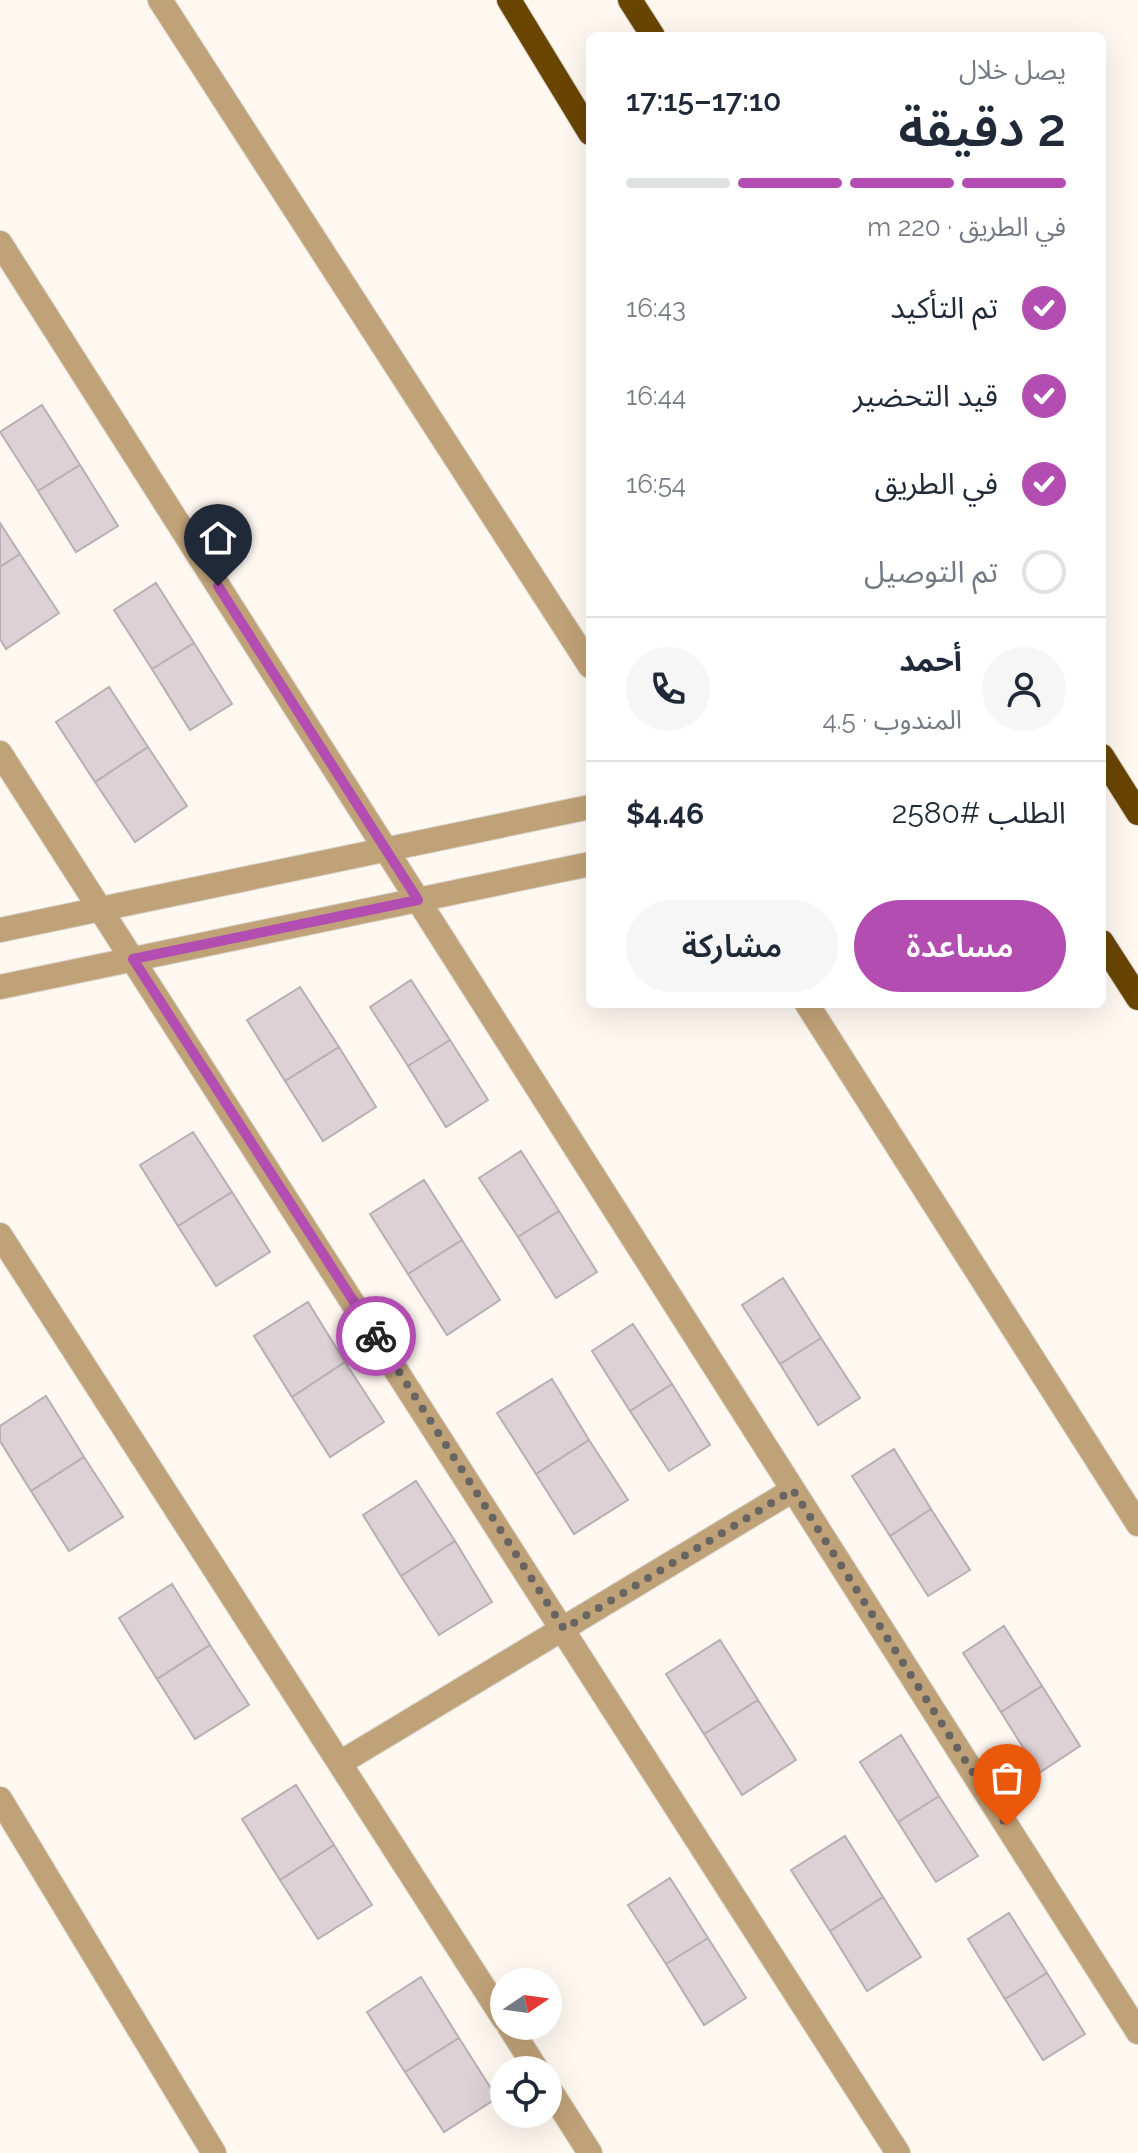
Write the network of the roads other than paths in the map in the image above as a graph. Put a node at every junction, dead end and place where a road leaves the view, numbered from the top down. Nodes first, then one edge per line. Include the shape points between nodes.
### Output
1 (160, 0) edge
2 (509, 0) edge
3 (630, 0) edge
4 (650, 32) edge
5 (586, 126) edge
6 (0, 243) edge
7 (586, 660) edge
8 (0, 753) edge
9 (1106, 762) edge
10 (586, 808) edge
11 (1138, 813) edge
12 (385, 849) junction
13 (586, 865) edge
14 (418, 900) junction
15 (101, 909) junction
16 (0, 930) edge
17 (1106, 948) edge
18 (133, 959) junction
19 (0, 987) edge
20 (1138, 998) edge
21 (810, 1008) edge
22 (0, 1235) edge
23 (793, 1490) junction
24 (1138, 1524) edge
25 (564, 1629) junction
26 (340, 1763) junction
27 (0, 1799) edge
28 (490, 1997) edge
29 (1138, 2032) edge
30 (562, 2109) edge
31 (214, 2153) edge
32 (590, 2153) edge
33 (898, 2153) edge

1 - 7 street
2 - 5 highway
3 - 4 highway
6 - 12 street
8 - 15 street
9 - 11 highway
10 - 12 street
12 - 14 street
12 - 15 street
13 - 14 street
14 - 18 street
14 - 23 street
15 - 16 street
15 - 18 street
17 - 20 highway
18 - 19 street
18 - 25 street
21 - 24 street
22 - 26 street
23 - 25 street
23 - 29 street
25 - 26 street
25 - 33 street
26 - 28 street
27 - 31 street
30 - 32 street

